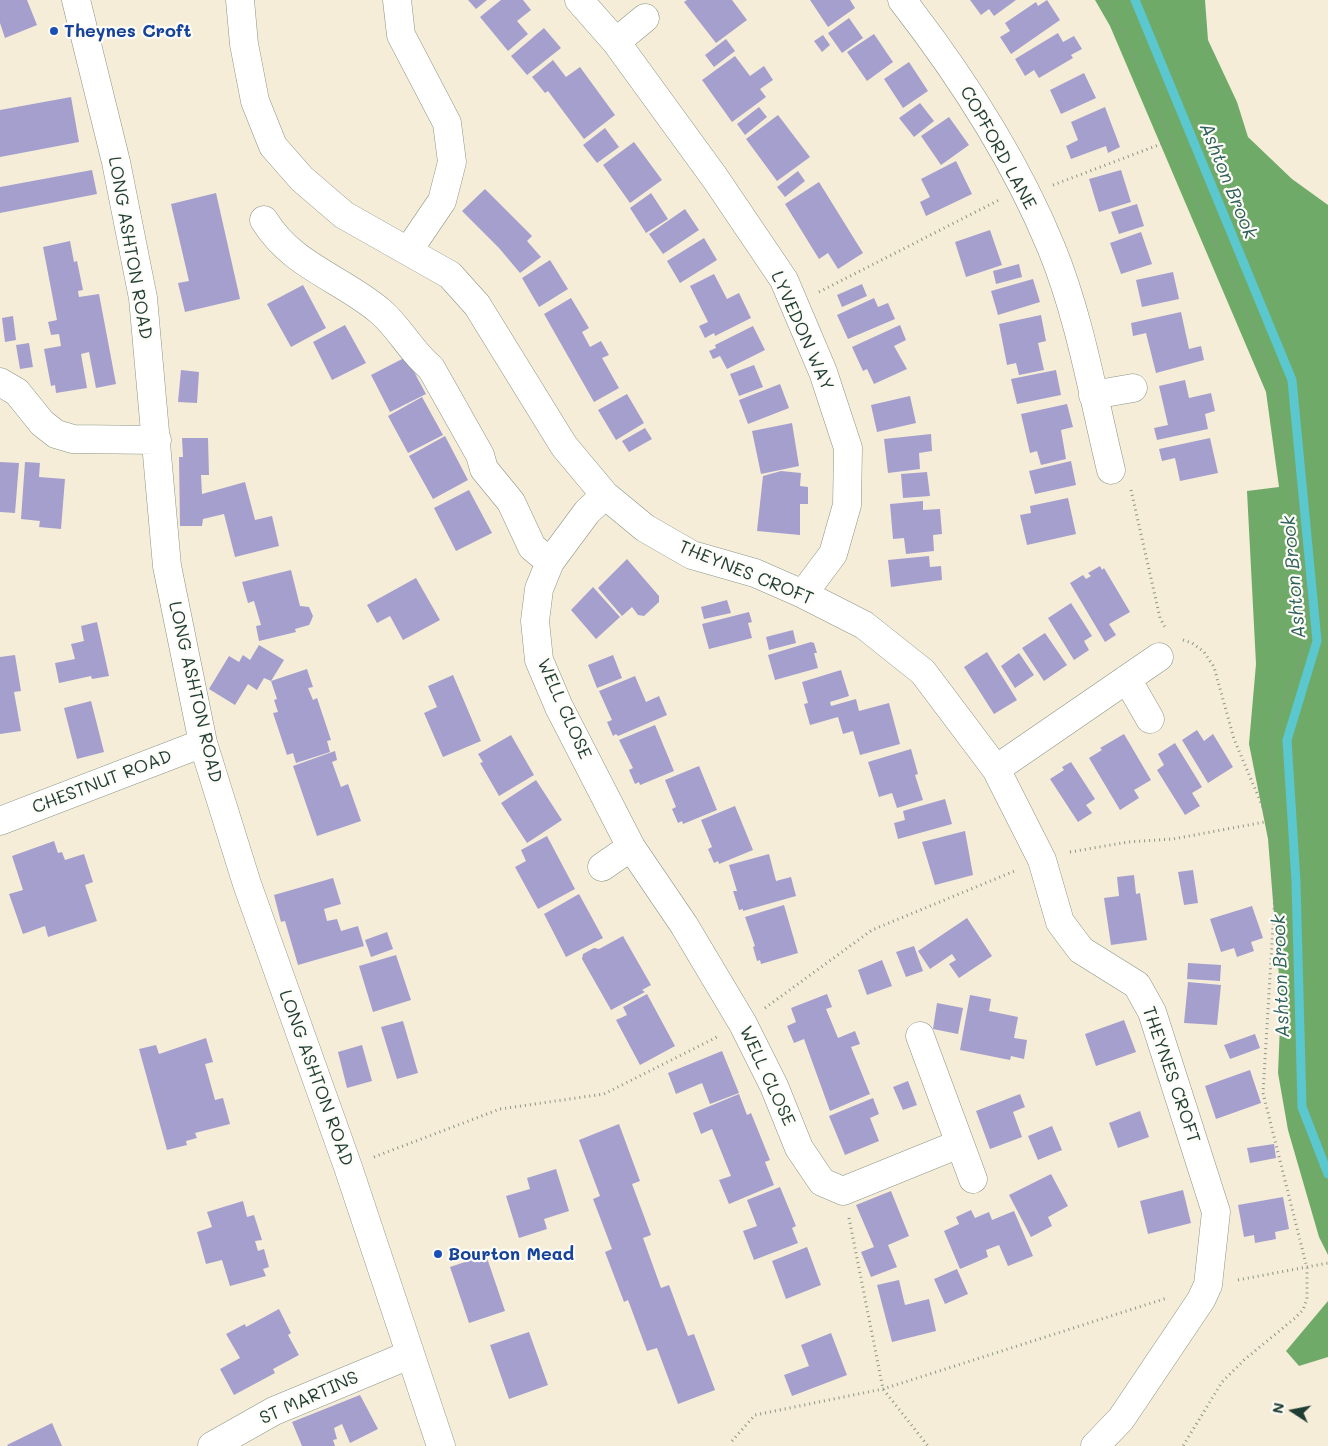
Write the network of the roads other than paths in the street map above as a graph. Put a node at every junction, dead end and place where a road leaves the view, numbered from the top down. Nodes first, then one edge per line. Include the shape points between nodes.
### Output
1 (76, 0) edge
2 (240, 0) edge
3 (396, 0) edge
4 (578, 0) edge
5 (902, 0) edge
6 (645, 18) dead end
7 (616, 42) junction
8 (264, 220) dead end
9 (408, 252) junction
10 (0, 382) edge
11 (1133, 388) dead end
12 (1093, 395) junction
13 (157, 440) junction
14 (1111, 470) road end
15 (605, 495) junction
16 (550, 562) junction
17 (803, 594) junction
18 (1169, 643) road end
19 (1127, 678) junction
20 (1150, 719) dead end
21 (203, 743) junction
22 (996, 769) junction
23 (0, 821) edge
24 (631, 846) junction
25 (602, 867) dead end
26 (920, 1036) dead end
27 (959, 1144) junction
28 (973, 1179) dead end
29 (409, 1355) junction
30 (212, 1446) edge
31 (441, 1446) edge
32 (1095, 1446) edge

1 - 13 street, LONG ASHTON ROAD via 116,162 143,298
2 - 9 street, THEYNES CROFT via 255,102 273,146 302,179 344,215
3 - 9 street via 401,35 447,123 452,162 442,201
4 - 7 street, LYVEDON WAY
5 - 12 street, COPFORD LANE via 943,53 1008,156 1025,191 1051,248 1076,326
6 - 7 street
7 - 17 street, LYVEDON WAY via 784,280 823,372 848,448 848,505 833,554
8 - 16 street via 274,237 312,269 380,311 431,368 480,455 484,469 511,502 532,547
9 - 15 street, THEYNES CROFT via 450,275 477,305 564,446
10 - 13 street via 17,392 56,434 73,440
11 - 12 street
12 - 14 street, COPFORD LANE
13 - 21 street, LONG ASHTON ROAD via 166,566
15 - 16 street, WELL CLOSE via 587,512
15 - 17 street, THEYNES CROFT via 645,528 692,555 755,573
16 - 24 street, WELL CLOSE via 539,588 535,621 539,660 559,707
17 - 22 street, THEYNES CROFT via 864,625 922,672
18 - 19 street
19 - 20 street
19 - 22 street
21 - 23 street, CHESTNUT ROAD
21 - 29 street, LONG ASHTON ROAD via 247,884 348,1166
22 - 32 street, THEYNES CROFT via 1042,860 1060,922 1081,950 1137,984 1152,1012 1216,1212 1208,1285 1201,1300 1121,1419
24 - 25 street
24 - 27 street, WELL CLOSE via 684,925 743,1024 800,1148 822,1182 843,1191
26 - 27 street
27 - 28 street
29 - 30 street, ST MARTINS via 274,1411
29 - 31 street, LONG ASHTON ROAD

